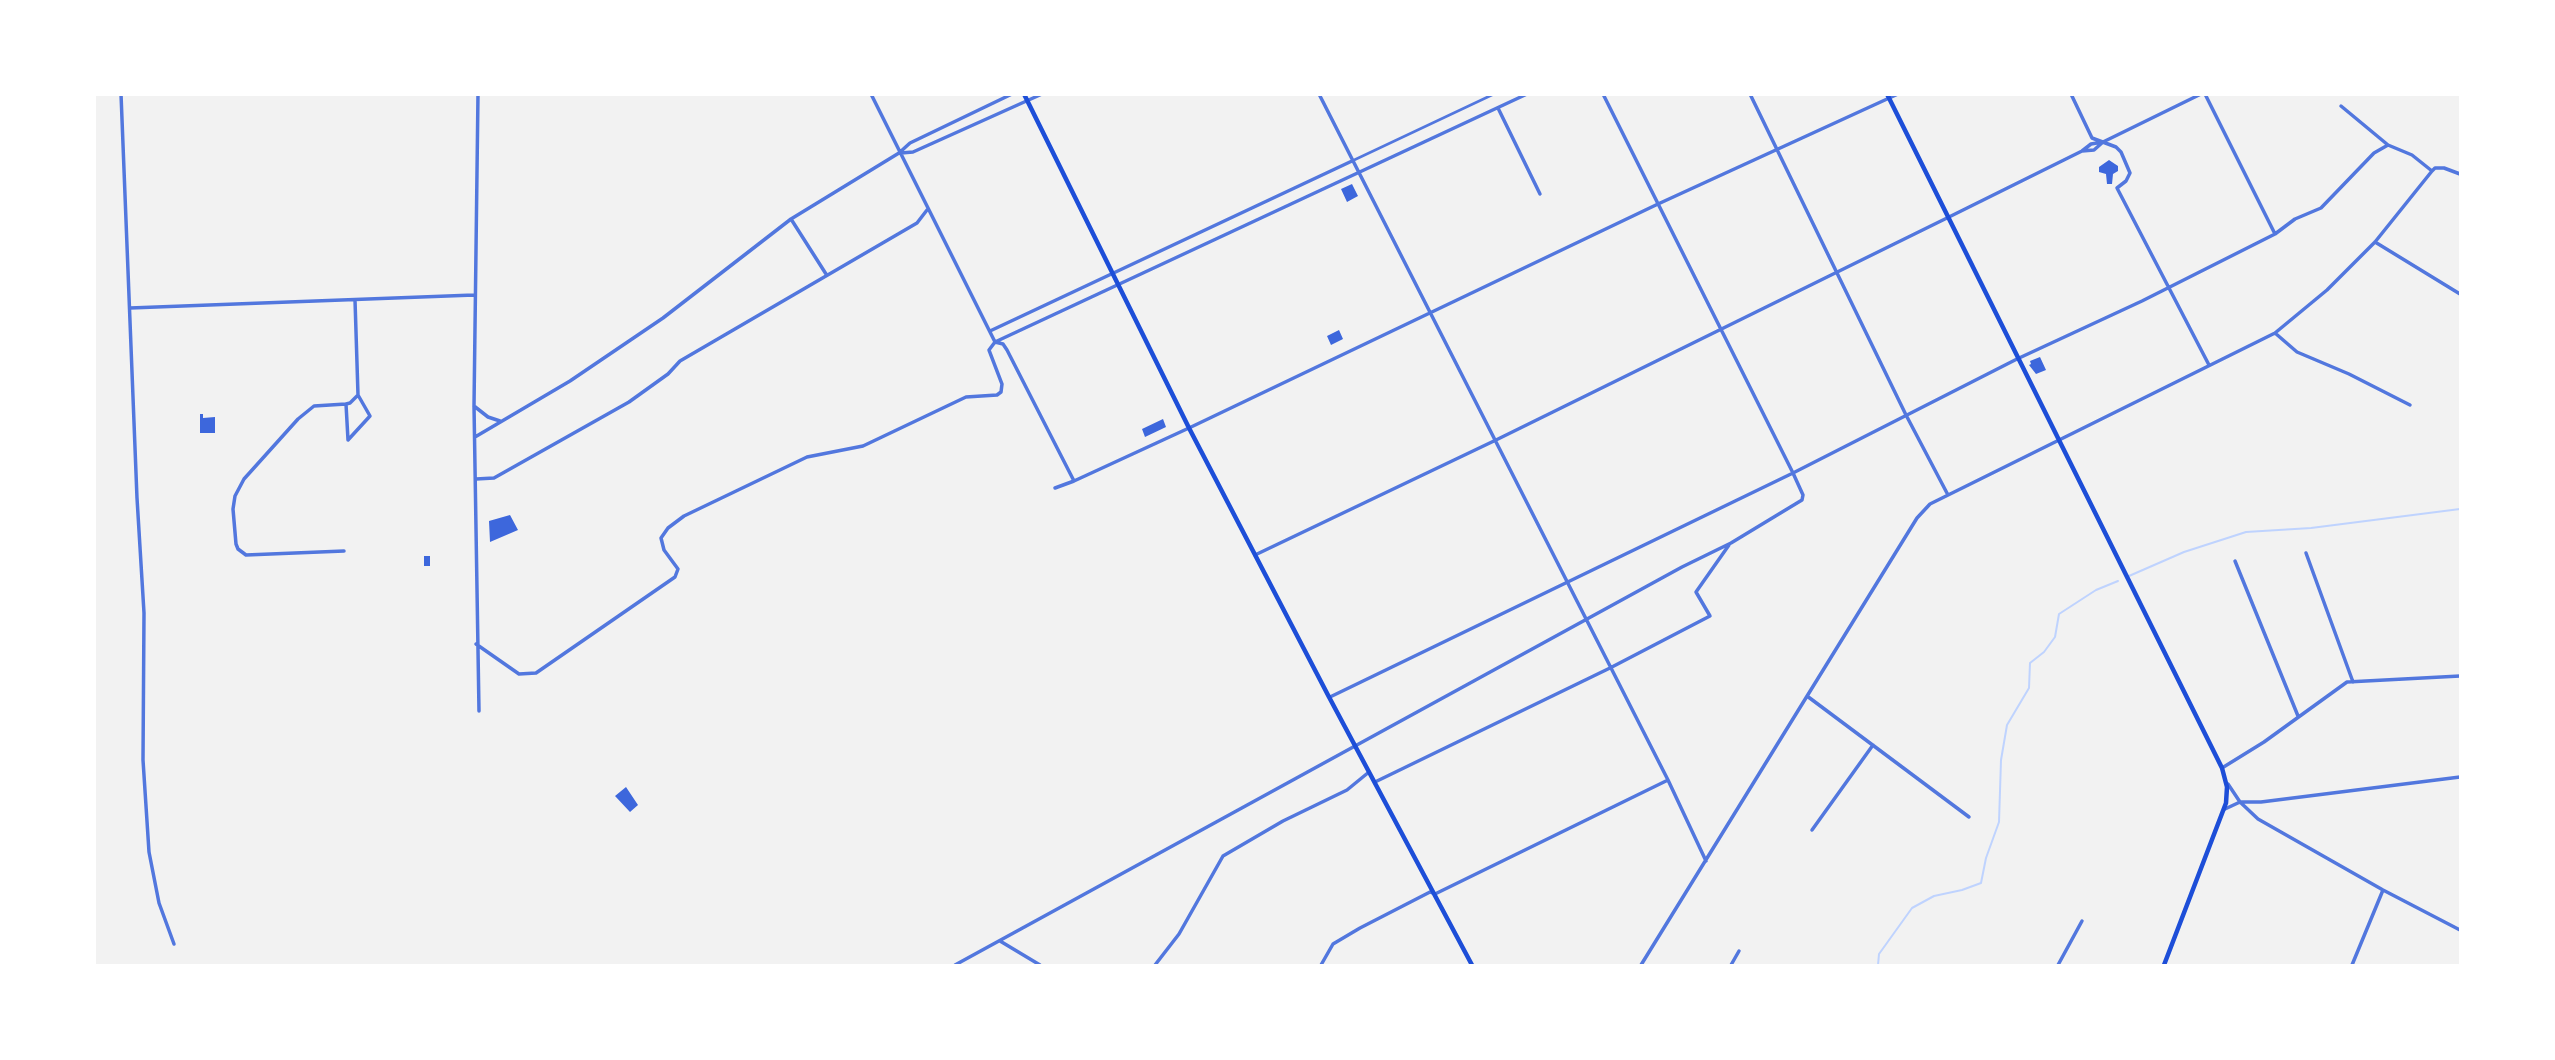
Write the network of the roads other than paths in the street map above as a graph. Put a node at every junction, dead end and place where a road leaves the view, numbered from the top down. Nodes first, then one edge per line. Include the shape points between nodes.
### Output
1 (121, 94) edge
2 (478, 94) edge
3 (870, 94) edge
4 (1012, 94) edge
5 (1024, 94) edge
6 (1042, 94) edge
7 (1320, 94) edge
8 (1494, 94) edge
9 (1527, 94) edge
10 (1603, 94) edge
11 (1750, 94) edge
12 (1898, 94) edge
13 (2071, 94) edge
14 (2203, 94) edge
15 (1888, 97) edge
16 (1027, 101) junction
17 (2341, 106) dead end
18 (1498, 108) junction
19 (2103, 142) junction
20 (2388, 145) junction
21 (1778, 151) junction
22 (899, 153) junction
23 (1352, 161) junction
24 (2432, 171) junction
25 (1358, 173) junction
26 (2460, 174) edge
27 (1541, 194) dead end
28 (1658, 204) junction
29 (927, 210) junction
30 (1948, 217) junction
31 (791, 219) junction
32 (2275, 234) junction
33 (2375, 242) junction
34 (1837, 271) junction
35 (1113, 272) junction
36 (827, 274) junction
37 (1119, 285) junction
38 (2168, 287) junction
39 (2460, 294) edge
40 (474, 295) junction
41 (355, 300) junction
42 (130, 308) junction
43 (1431, 313) junction
44 (1719, 328) junction
45 (989, 331) junction
46 (2275, 333) junction
47 (995, 342) junction
48 (2017, 359) junction
49 (2209, 365) junction
50 (358, 395) junction
51 (346, 404) junction
52 (2410, 405) dead end
53 (474, 406) junction
54 (1906, 415) junction
55 (502, 421) junction
56 (1189, 428) junction
57 (475, 437) junction
58 (2058, 439) junction
59 (1496, 440) junction
60 (1793, 473) junction
61 (476, 479) junction
62 (1074, 481) junction
63 (1055, 488) dead end
64 (1948, 495) junction
65 (1731, 543) junction
66 (344, 551) dead end
67 (2306, 553) dead end
68 (1255, 555) junction
69 (2235, 561) dead end
70 (1567, 580) junction
71 (1587, 620) junction
72 (476, 644) junction
73 (1610, 668) junction
74 (2460, 676) edge
75 (2353, 682) junction
76 (1808, 696) junction
77 (1329, 697) junction
78 (479, 712) dead end
79 (2298, 716) junction
80 (1873, 745) junction
81 (1356, 747) junction
82 (2222, 768) junction
83 (1370, 772) junction
84 (2460, 778) edge
85 (1668, 780) junction
86 (2225, 780) junction
87 (1375, 782) junction
88 (2228, 797) junction
89 (2240, 802) junction
90 (2225, 809) junction
91 (1969, 817) dead end
92 (1812, 830) dead end
93 (1706, 861) junction
94 (2383, 890) junction
95 (1435, 894) junction
96 (2082, 921) dead end
97 (2460, 930) edge
98 (1000, 942) junction
99 (174, 944) dead end
100 (1739, 951) dead end
101 (955, 965) edge
102 (1040, 965) edge
103 (1155, 965) edge
104 (1321, 965) edge
105 (1472, 965) edge
106 (1641, 965) edge
107 (1731, 965) edge
108 (2058, 965) edge
109 (2164, 965) edge
110 (2352, 965) edge

1 - 42 street
2 - 40 street
3 - 22 street
4 - 22 street via 910,143
5 - 16 main road
6 - 16 street
7 - 23 street
8 - 23 street
9 - 18 street
10 - 28 street
11 - 21 street
12 - 15 street
13 - 19 street via 2092,138
14 - 19 street
14 - 32 street
15 - 21 street
15 - 30 main road
16 - 22 street via 913,152
16 - 35 main road
17 - 20 street
18 - 25 street
18 - 27 street
19 - 30 street
19 - 38 street via 2116,147 2124,159 2129,177 2118,188
20 - 24 street via 2412,155
20 - 32 street via 2374,153 2321,208
21 - 28 street
21 - 34 street
22 - 29 street
22 - 31 street
23 - 25 street
23 - 35 street
24 - 26 street via 2444,168
24 - 33 street
25 - 37 street
25 - 43 street
28 - 43 street
28 - 44 street
29 - 36 street via 917,223
29 - 45 street
30 - 34 street
30 - 48 main road
31 - 36 street
31 - 55 street via 663,317
32 - 38 street
33 - 39 street
33 - 46 street
34 - 44 street
34 - 54 street
35 - 37 main road
35 - 45 street
36 - 61 street via 680,361 629,402 494,478
37 - 47 street
37 - 56 main road
38 - 48 street
38 - 49 street
40 - 41 street
40 - 53 street
41 - 42 street
41 - 50 street
42 - 99 street via 149,857
43 - 56 street
43 - 59 street
44 - 59 street
44 - 60 street
45 - 47 street
46 - 49 street
46 - 52 street via 2297,352
47 - 62 street via 1007,350
47 - 72 street via 990,356 1002,384 997,395 966,397 863,446 807,457 684,516 662,538 664,550 678,569 675,577 536,673 519,674
48 - 54 street
48 - 58 main road
49 - 58 street
50 - 51 street
50 - 51 street via 370,416 348,440
51 - 66 street via 314,406 298,419 244,479 233,509 236,544 246,555
53 - 55 street via 492,420
53 - 57 street
54 - 60 street
54 - 64 street
55 - 57 street
56 - 62 street
56 - 68 main road
57 - 61 street
58 - 64 street
58 - 82 main road
59 - 68 street
59 - 70 street
60 - 65 street via 1802,500
60 - 70 street
61 - 72 street
62 - 63 street
64 - 76 street via 1917,518
65 - 71 street
65 - 73 street via 1696,592 1710,615
67 - 75 street
68 - 77 main road
69 - 79 street
70 - 71 street
70 - 77 street
71 - 73 street
71 - 81 street
72 - 78 street
73 - 85 street
73 - 87 street
74 - 75 street
75 - 79 street
76 - 80 street
76 - 93 street
77 - 81 main road
79 - 82 street
80 - 91 street
80 - 92 street
81 - 83 main road
81 - 98 street
82 - 86 main road
83 - 87 main road
83 - 103 street via 1347,790 1223,856 1179,934
84 - 89 street
85 - 93 street
85 - 95 street
86 - 88 main road
86 - 89 street
87 - 95 main road
88 - 89 street
88 - 90 main road
89 - 90 street
89 - 94 street via 2258,819
90 - 109 main road
93 - 106 street
94 - 97 street
94 - 110 street
95 - 104 street via 1430,892 1340,939
95 - 105 main road
96 - 108 street
98 - 101 street
98 - 102 street
100 - 107 street

